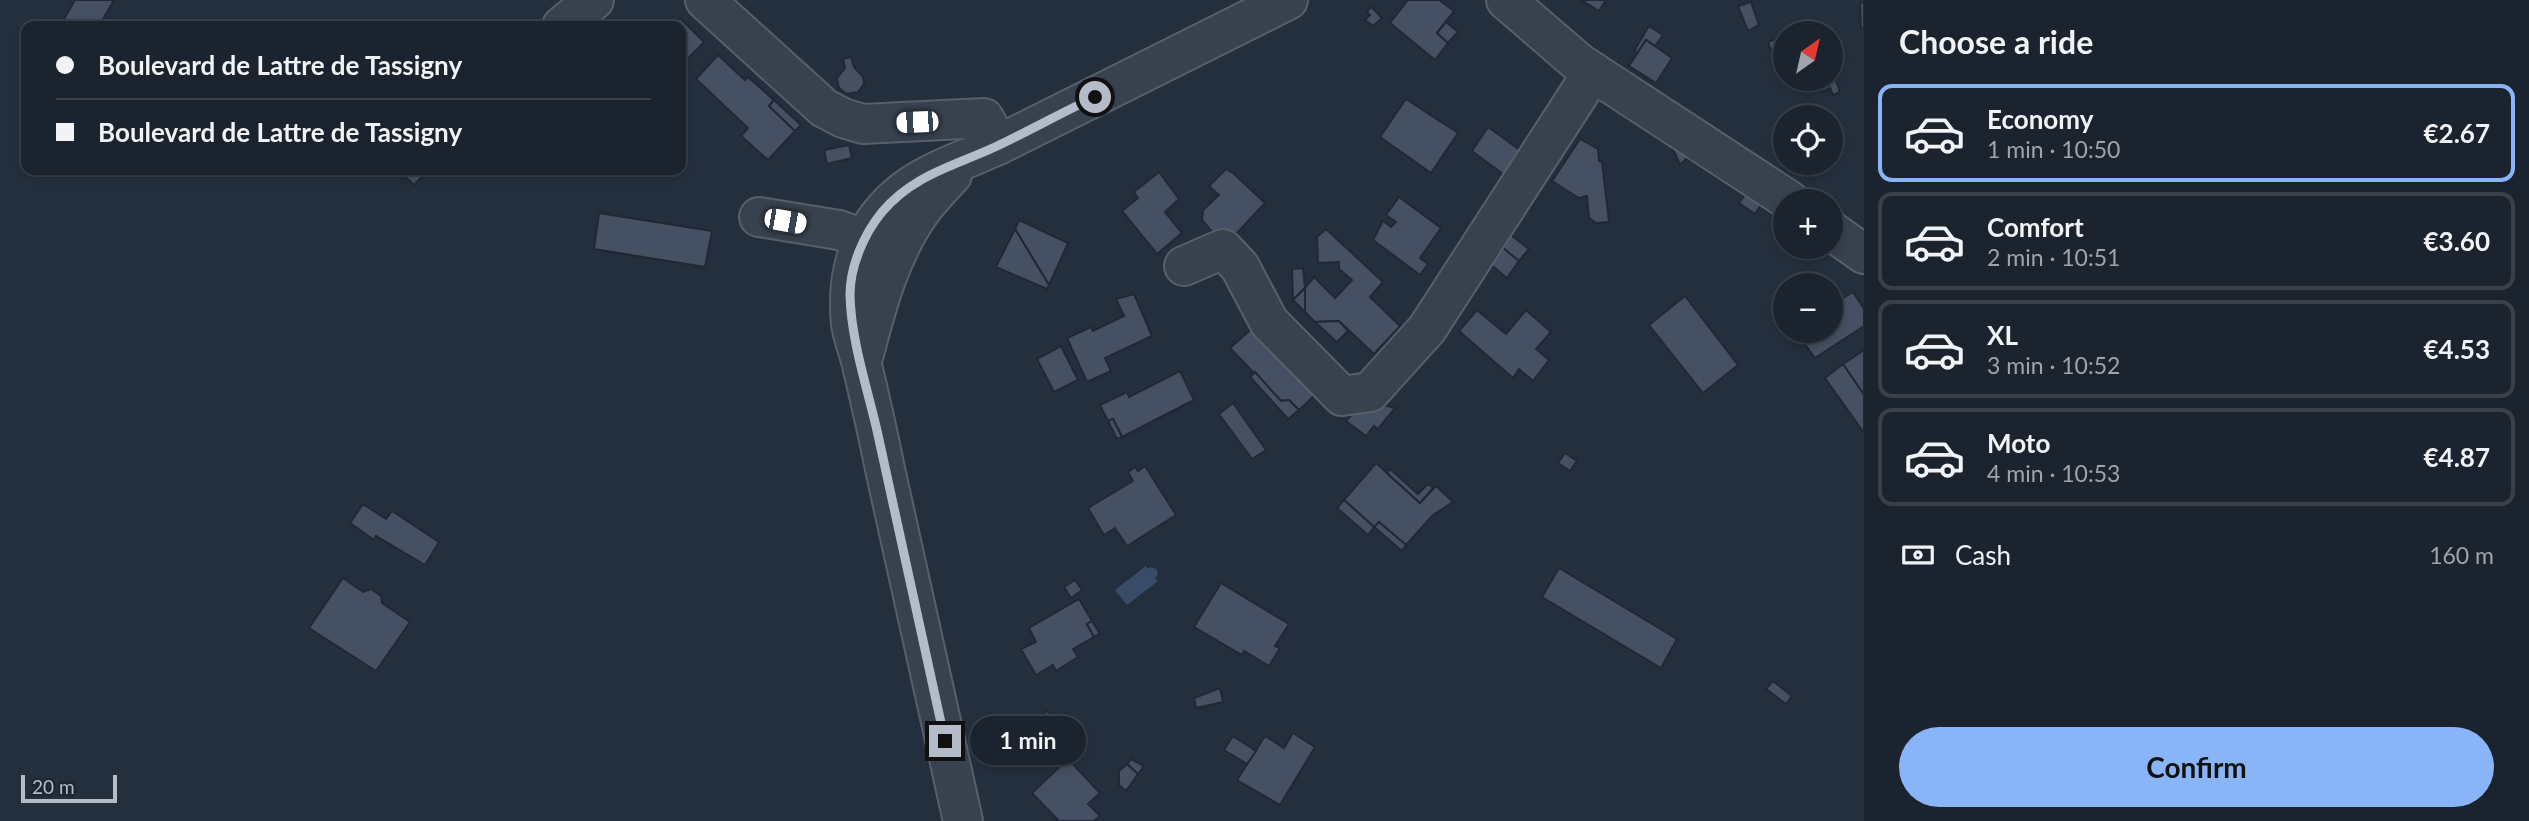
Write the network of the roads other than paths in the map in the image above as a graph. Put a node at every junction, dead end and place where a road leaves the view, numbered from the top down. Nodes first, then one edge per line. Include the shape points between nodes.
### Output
1 (594, 0) edge
2 (705, 0) edge
3 (1506, 0) edge
4 (1277, 4) edge
5 (568, 21) edge
6 (1593, 72) junction
7 (981, 153) junction
8 (1773, 190) edge
9 (759, 217) dead end
10 (1843, 239) edge
11 (881, 245) junction
12 (1864, 254) edge
13 (1184, 266) dead end
14 (962, 821) edge

1 - 5 street
2 - 7 street via 824,108 863,124 984,118
3 - 6 street
4 - 7 street
6 - 8 street
6 - 13 street via 1427,329 1370,392 1342,396 1269,322 1240,267 1223,249
7 - 11 street
9 - 11 street via 839,230
10 - 12 street
11 - 14 street via 875,310 862,362

